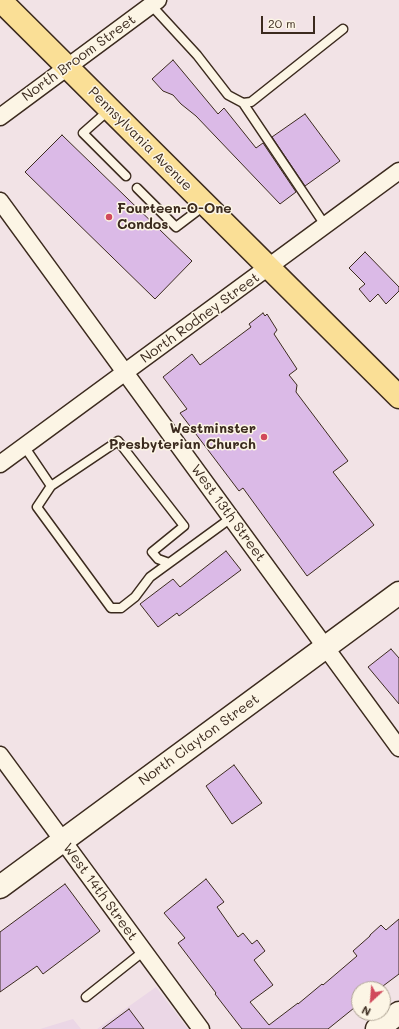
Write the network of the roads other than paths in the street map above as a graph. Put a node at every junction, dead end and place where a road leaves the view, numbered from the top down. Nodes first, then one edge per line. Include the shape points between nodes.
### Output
1 (0, 0) edge
2 (155, 3) edge
3 (342, 29) dead end
4 (67, 67) junction
5 (243, 103) junction
6 (110, 109) junction
7 (0, 117) edge
8 (399, 171) edge
9 (126, 176) dead end
10 (137, 188) dead end
11 (0, 201) edge
12 (206, 205) junction
13 (325, 225) junction
14 (268, 267) junction
15 (125, 372) junction
16 (399, 397) edge
17 (24, 446) junction
18 (0, 464) edge
19 (51, 486) junction
20 (231, 518) junction
21 (169, 563) junction
22 (399, 593) edge
23 (326, 647) junction
24 (399, 748) edge
25 (0, 755) edge
26 (63, 841) junction
27 (0, 887) edge
28 (144, 951) junction
29 (86, 997) dead end
30 (399, 1013) edge
31 (201, 1029) edge
32 (377, 1029) edge

1 - 4 main road, Pennsylvania Avenue
2 - 4 street, North Broom Street
2 - 5 lane via 228,95
3 - 5 lane via 251,102
4 - 6 main road, Pennsylvania Avenue
4 - 7 street, North Broom Street
5 - 13 lane
6 - 9 lane via 83,133
6 - 12 main road, Pennsylvania Avenue
8 - 13 street, North Rodney Street
10 - 12 lane via 176,227
11 - 15 street, West 13th Street
12 - 14 main road, Pennsylvania Avenue
13 - 14 street, North Rodney Street
14 - 15 street, North Rodney Street
14 - 16 main road, Pennsylvania Avenue
15 - 17 street, North Rodney Street
15 - 20 street, West 13th Street
17 - 18 street, North Rodney Street
17 - 19 lane
19 - 21 lane via 37,507 110,608 121,608 135,597 150,577
19 - 21 lane via 118,441 184,526 152,552 158,559
20 - 21 lane
20 - 23 street, West 13th Street
22 - 23 street, North Clayton Street
23 - 24 street, West 13th Street
23 - 26 street, North Clayton Street
25 - 26 street, West 14th Street
26 - 27 street, North Clayton Street
26 - 28 street, West 14th Street
28 - 29 lane
28 - 31 street, West 14th Street
30 - 32 street

